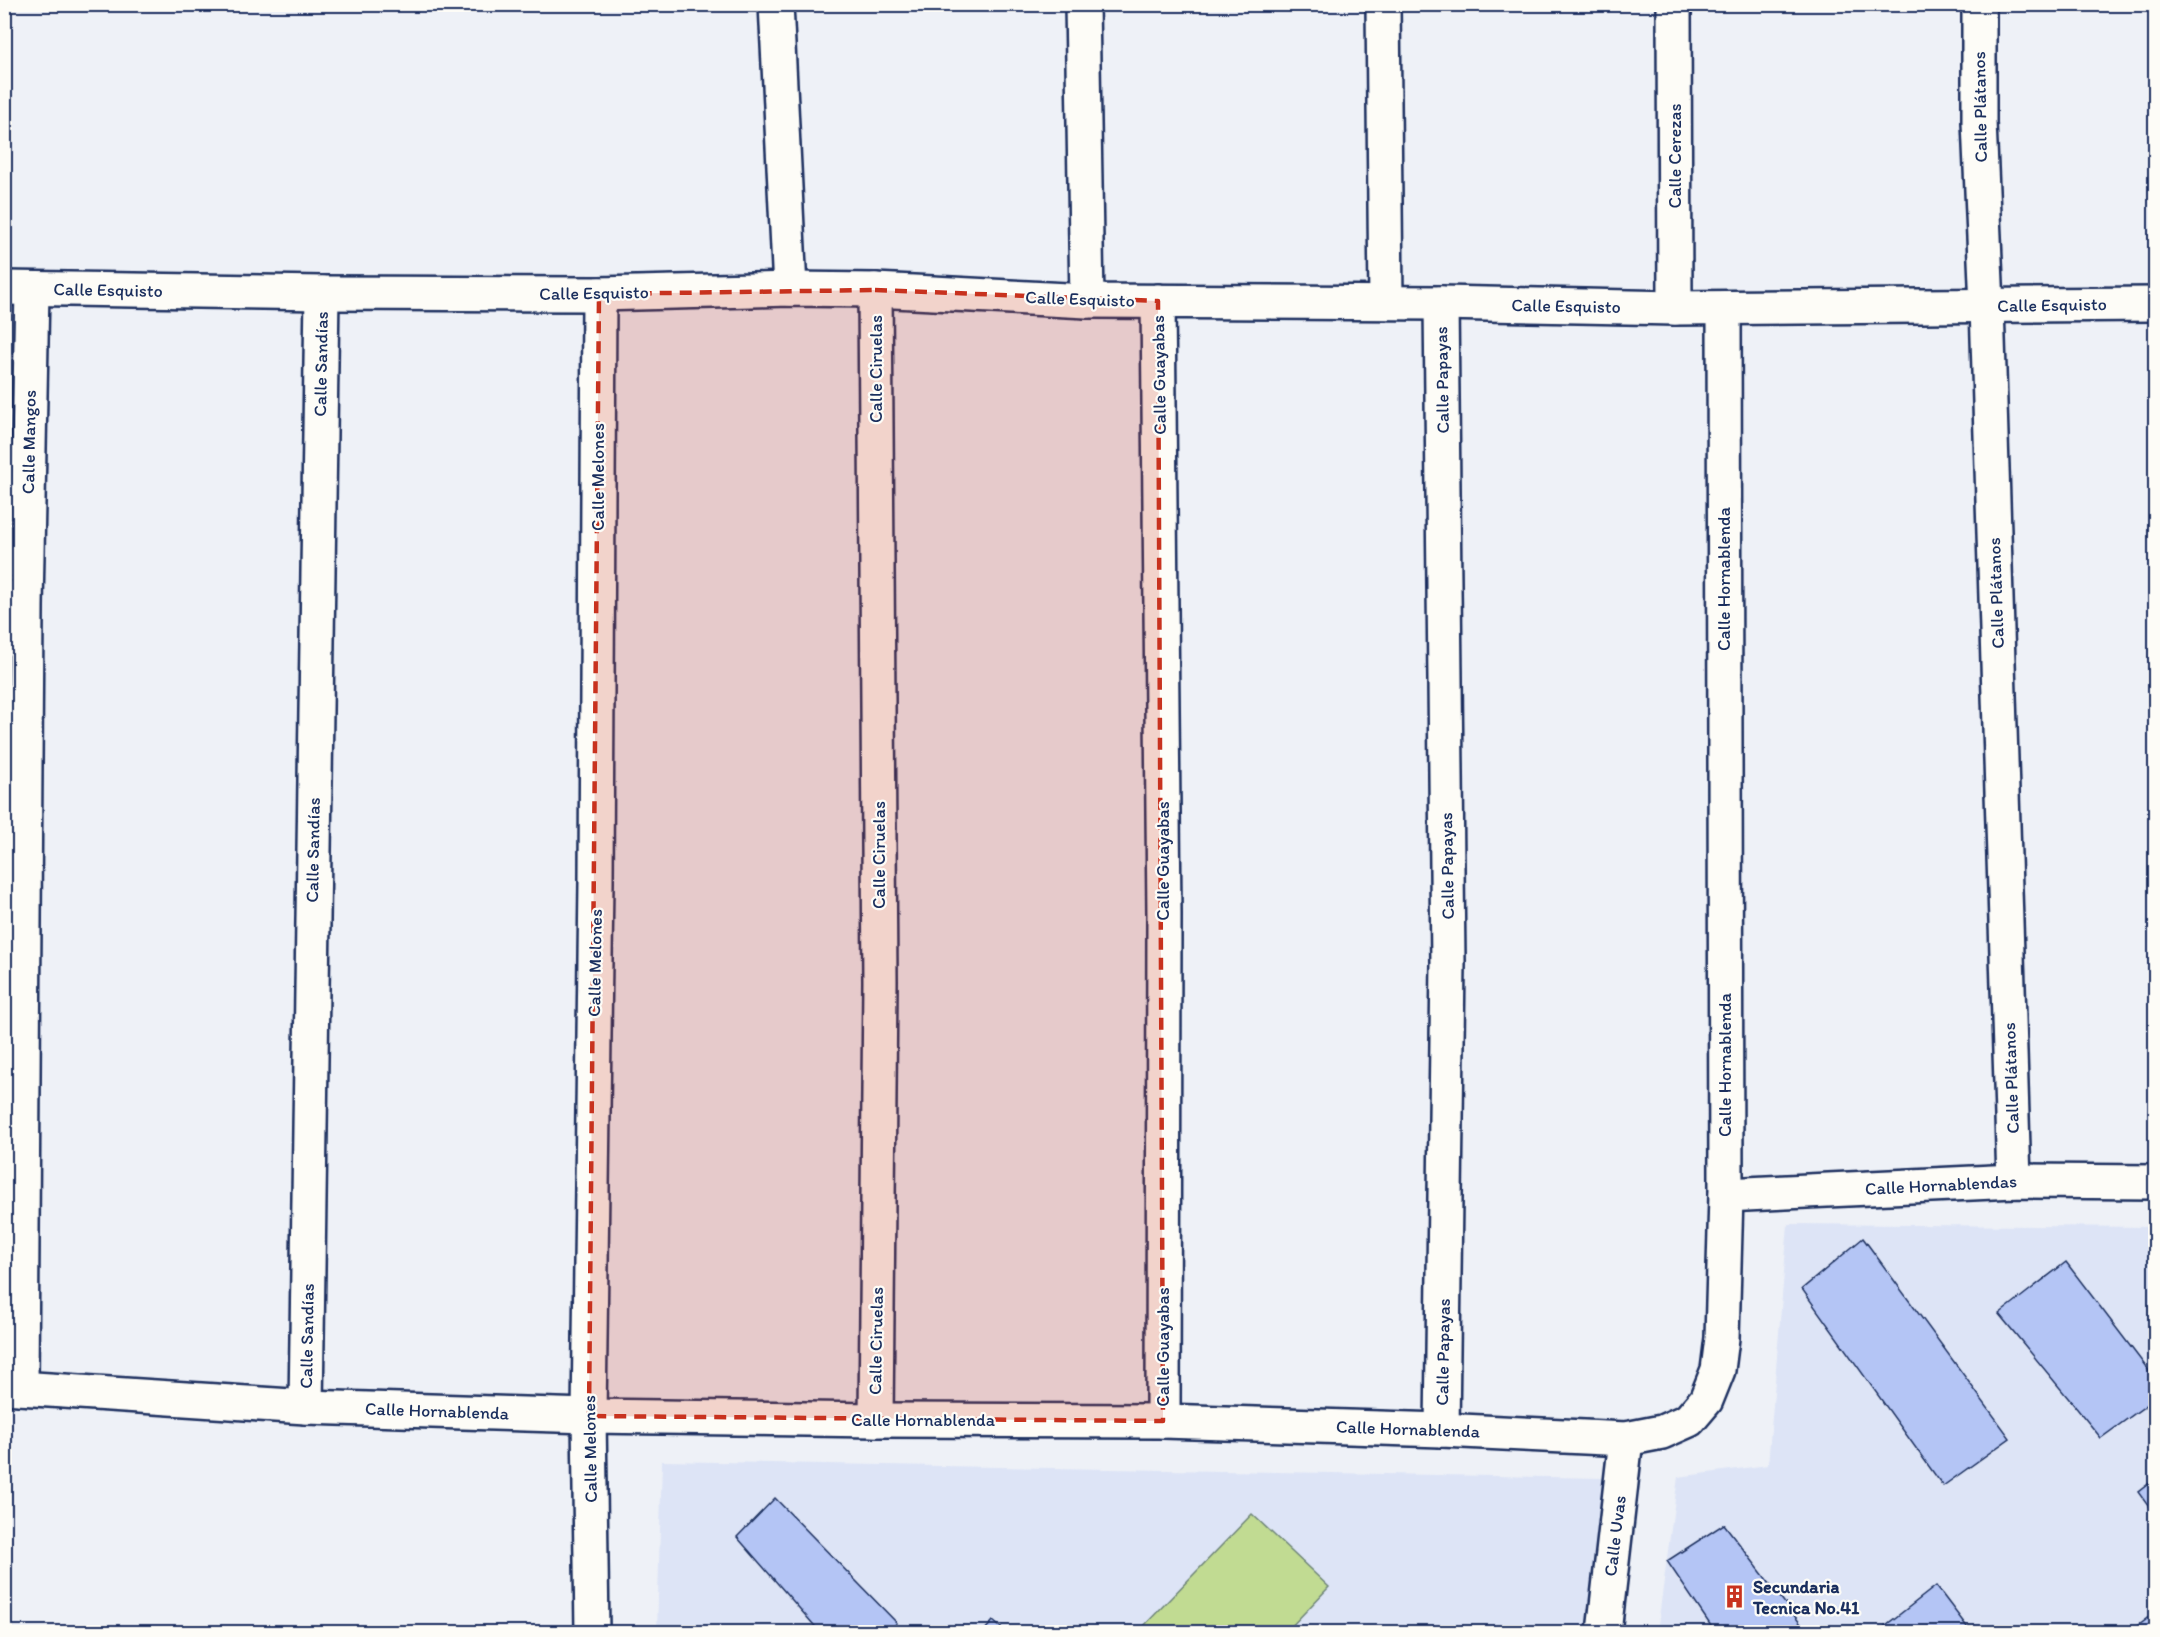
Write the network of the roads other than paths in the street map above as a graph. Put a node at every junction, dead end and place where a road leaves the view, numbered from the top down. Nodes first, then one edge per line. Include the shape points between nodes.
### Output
1 (776, 4) edge
2 (1082, 4) edge
3 (1383, 4) edge
4 (1674, 4) edge
5 (1979, 4) edge
6 (18, 289) edge
7 (790, 289) junction
8 (875, 290) junction
9 (322, 293) junction
10 (599, 294) junction
11 (1087, 301) junction
12 (1158, 301) junction
13 (1386, 303) junction
14 (1441, 303) junction
15 (2156, 304) edge
16 (1987, 306) junction
17 (1676, 308) junction
18 (1724, 308) junction
19 (15, 607) edge
20 (2014, 1181) junction
21 (2156, 1182) edge
22 (1726, 1195) junction
23 (13, 1388) edge
24 (306, 1407) junction
25 (589, 1416) junction
26 (876, 1420) junction
27 (1163, 1421) junction
28 (1442, 1430) junction
29 (1626, 1439) junction
30 (592, 1632) edge
31 (1604, 1632) edge

1 - 7 street
2 - 11 street
3 - 13 street
4 - 17 street, Calle Cerezas
5 - 16 street, Calle Plátanos via 1978,122
6 - 9 street, Calle Esquisto
6 - 19 street, Calle Mangos
7 - 8 street, Calle Esquisto
7 - 10 street, Calle Esquisto
8 - 11 street, Calle Esquisto
8 - 26 street, Calle Ciruelas via 880,981
9 - 10 street, Calle Esquisto
9 - 24 street, Calle Sandías
10 - 25 street, Calle Melones
11 - 12 street, Calle Esquisto
12 - 13 street, Calle Esquisto
12 - 27 street, Calle Guayabas via 1164,914
13 - 14 street, Calle Esquisto
14 - 17 street, Calle Esquisto
14 - 28 street, Calle Papayas via 1448,963
15 - 16 street, Calle Esquisto
16 - 18 street, Calle Esquisto
16 - 20 street, Calle Plátanos
17 - 18 street, Calle Esquisto
18 - 22 street, Calle Hornablenda
19 - 23 street, Calle Mangos
20 - 21 street, Calle Hornablendas
20 - 22 street, Calle Hornablendas
22 - 29 street, Calle Hornablenda via 1722,1338 1718,1370 1706,1400 1689,1420 1662,1432
23 - 24 street, Calle Hornablenda
24 - 25 street, Calle Hornablenda
25 - 26 street, Calle Hornablenda
25 - 30 street, Calle Melones
26 - 27 street, Calle Hornablenda
27 - 28 street, Calle Hornablenda
28 - 29 street, Calle Hornablenda
29 - 31 street, Calle Uvas

